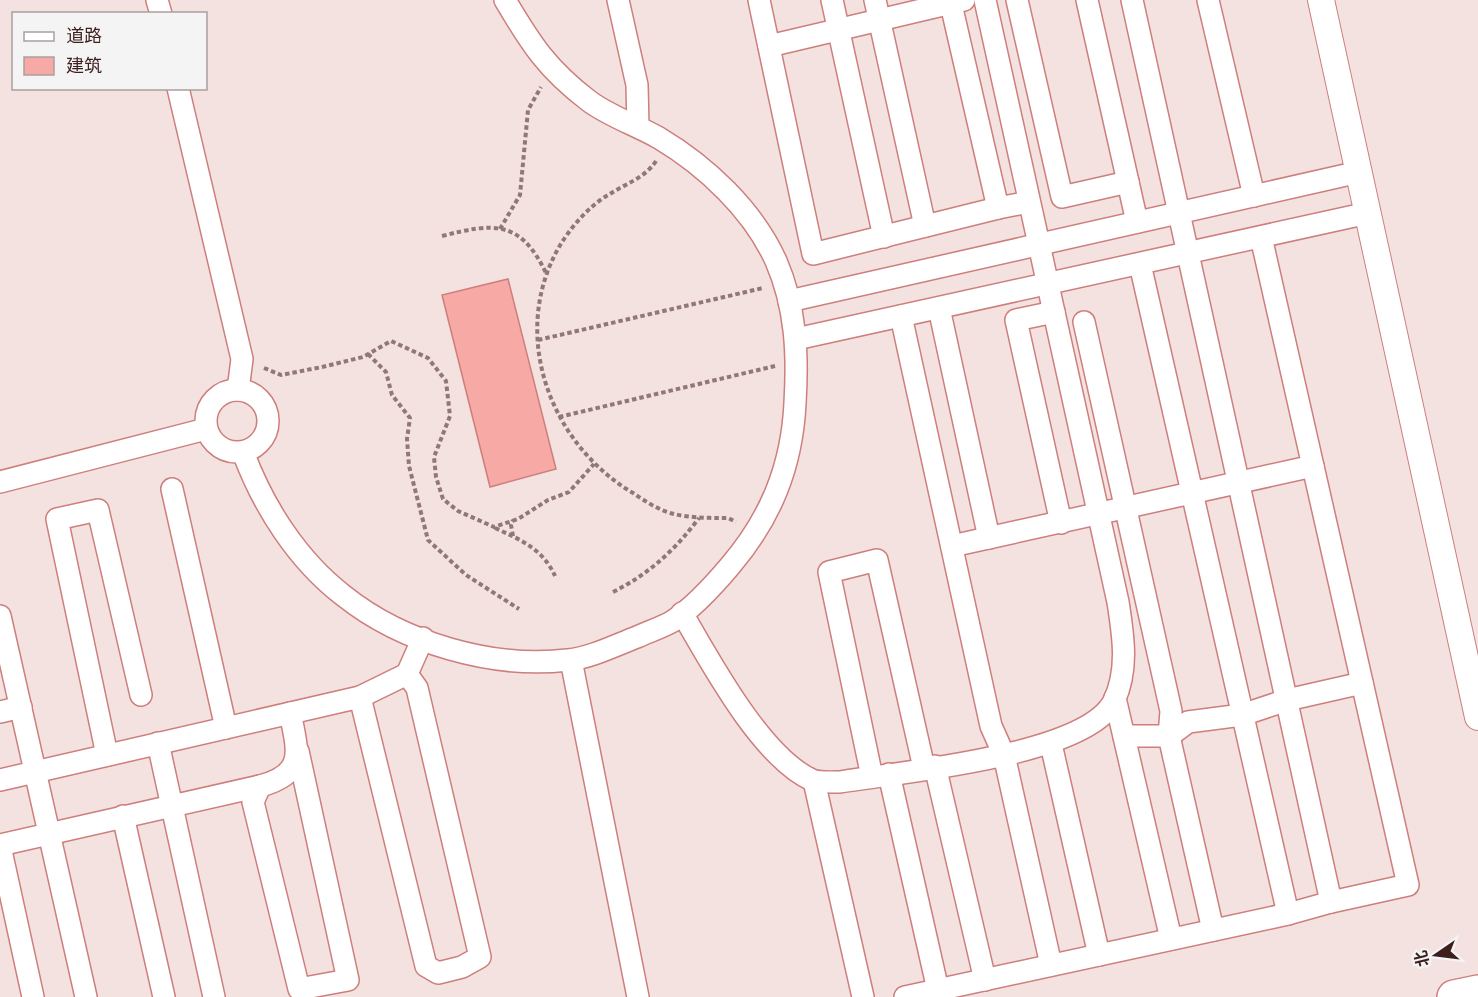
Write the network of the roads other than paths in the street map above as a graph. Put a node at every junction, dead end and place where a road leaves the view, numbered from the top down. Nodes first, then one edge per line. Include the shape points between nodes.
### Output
1 (505, 0) edge
2 (618, 0) edge
3 (759, 0) edge
4 (832, 0) edge
5 (985, 0) edge
6 (1017, 0) edge
7 (1087, 0) edge
8 (1132, 0) edge
9 (1208, 0) edge
10 (1321, 0) edge
11 (955, 1) edge
12 (877, 10) edge
13 (838, 30) junction
14 (769, 46) junction
15 (178, 90) edge
16 (638, 127) junction
17 (1359, 172) junction
18 (1128, 182) junction
19 (1254, 196) junction
20 (1029, 202) junction
21 (998, 208) junction
22 (1179, 212) junction
23 (1368, 213) junction
24 (1137, 222) junction
25 (925, 226) junction
26 (884, 237) junction
27 (1261, 237) junction
28 (1039, 244) junction
29 (1188, 253) junction
30 (1140, 264) junction
31 (1047, 284) junction
32 (787, 292) junction
33 (939, 308) junction
34 (1054, 312) junction
35 (901, 316) junction
36 (1084, 322) dead end
37 (796, 339) junction
38 (238, 390) junction
39 (206, 429) junction
40 (243, 452) junction
41 (1313, 466) junction
42 (0, 482) edge
43 (1239, 482) junction
44 (172, 489) dead end
45 (1192, 491) junction
46 (1126, 508) junction
47 (1098, 514) junction
48 (1060, 522) junction
49 (989, 538) junction
50 (951, 546) junction
51 (682, 613) junction
52 (0, 616) edge
53 (423, 638) junction
54 (571, 660) junction
55 (407, 674) junction
56 (1362, 683) junction
57 (141, 695) dead end
58 (360, 697) junction
59 (1114, 698) junction
60 (1287, 700) junction
61 (21, 707) junction
62 (0, 712) edge
63 (290, 713) junction
64 (1242, 715) junction
65 (1478, 717) edge
66 (226, 728) junction
67 (1124, 736) junction
68 (1169, 736) junction
69 (158, 743) junction
70 (1051, 744) junction
71 (298, 751) junction
72 (107, 755) junction
73 (1004, 755) junction
74 (929, 767) junction
75 (35, 772) junction
76 (881, 775) junction
77 (0, 780) edge
78 (814, 781) junction
79 (260, 786) junction
80 (171, 806) junction
81 (123, 816) junction
82 (49, 833) junction
83 (0, 846) edge
84 (1332, 902) junction
85 (1288, 914) junction
86 (1213, 930) junction
87 (1171, 939) junction
88 (1098, 955) junction
89 (1051, 965) junction
90 (985, 980) junction
91 (938, 990) junction
92 (1478, 992) edge
93 (33, 997) edge
94 (86, 997) edge
95 (164, 997) edge
96 (214, 997) edge
97 (638, 997) edge
98 (862, 997) edge
99 (905, 997) edge
100 (1454, 997) edge

1 - 16 street via 535,50 555,72 592,103
2 - 16 street via 638,85
3 - 14 street
4 - 13 street
5 - 20 street
6 - 18 street via 1062,197
7 - 18 street
8 - 22 street
9 - 19 street
10 - 17 street
11 - 12 street
11 - 21 street
12 - 13 street
12 - 25 street
13 - 14 street
13 - 26 street
14 - 26 street via 813,254
15 - 38 street via 242,358
16 - 32 street via 691,159 746,214 774,258
17 - 19 street
17 - 23 street
18 - 24 street
19 - 22 street
20 - 21 street
20 - 28 street
21 - 25 street
22 - 24 street
22 - 29 street
23 - 27 street
23 - 65 street
24 - 28 street
25 - 26 street
27 - 29 street
27 - 41 street
28 - 31 street
28 - 32 street
29 - 30 street
29 - 43 street
30 - 31 street
30 - 45 street
31 - 33 street
31 - 34 street
32 - 37 street
33 - 35 street
33 - 49 street
34 - 47 street
34 - 48 street via 1016,320
35 - 37 street
35 - 50 street
36 - 46 street
37 - 51 street via 798,361 788,466 749,544 716,583
38 - 39 street via 214,399 205,418
38 - 40 street via 254,394 261,401 268,421 262,440
39 - 40 street via 217,446
39 - 42 street
40 - 53 street via 250,473 282,530 308,562 342,596 383,623
41 - 43 street
41 - 56 street
43 - 45 street
43 - 60 street
44 - 66 street
45 - 46 street
45 - 64 street
46 - 47 street
46 - 68 street via 1171,711
47 - 48 street
47 - 59 street via 1122,633 1121,682
48 - 49 street
49 - 50 street
50 - 73 street via 991,726
51 - 54 street via 635,638
51 - 78 street via 751,722 786,763
52 - 61 street
53 - 54 street via 483,656
53 - 55 street
54 - 97 street
55 - 58 street
55 - 58 street via 417,688 480,957 462,967 438,973 426,966
56 - 60 street
56 - 84 street via 1408,885
57 - 72 street via 98,510 57,519
58 - 63 street
59 - 67 street
59 - 70 street via 1098,719
60 - 64 street
60 - 84 street
61 - 62 street
61 - 75 street
63 - 66 street
63 - 71 street
64 - 68 street via 1188,722
64 - 85 street
66 - 69 street
67 - 68 street
67 - 87 street
68 - 86 street
69 - 72 street
69 - 80 street
70 - 73 street
70 - 88 street
71 - 79 street via 293,769
71 - 79 street via 348,980 299,989 253,802
72 - 75 street
73 - 74 street
73 - 89 street
74 - 76 street
74 - 76 street via 877,560 829,572
74 - 90 street
75 - 77 street
75 - 82 street
76 - 78 street via 840,782
76 - 91 street
78 - 98 street
79 - 80 street
80 - 81 street
80 - 96 street
81 - 82 street
81 - 95 street
82 - 83 street
82 - 94 street
83 - 93 street
84 - 85 street
85 - 86 street
86 - 87 street
87 - 88 street
88 - 89 street
89 - 90 street
90 - 91 street
91 - 99 street
92 - 100 main road

